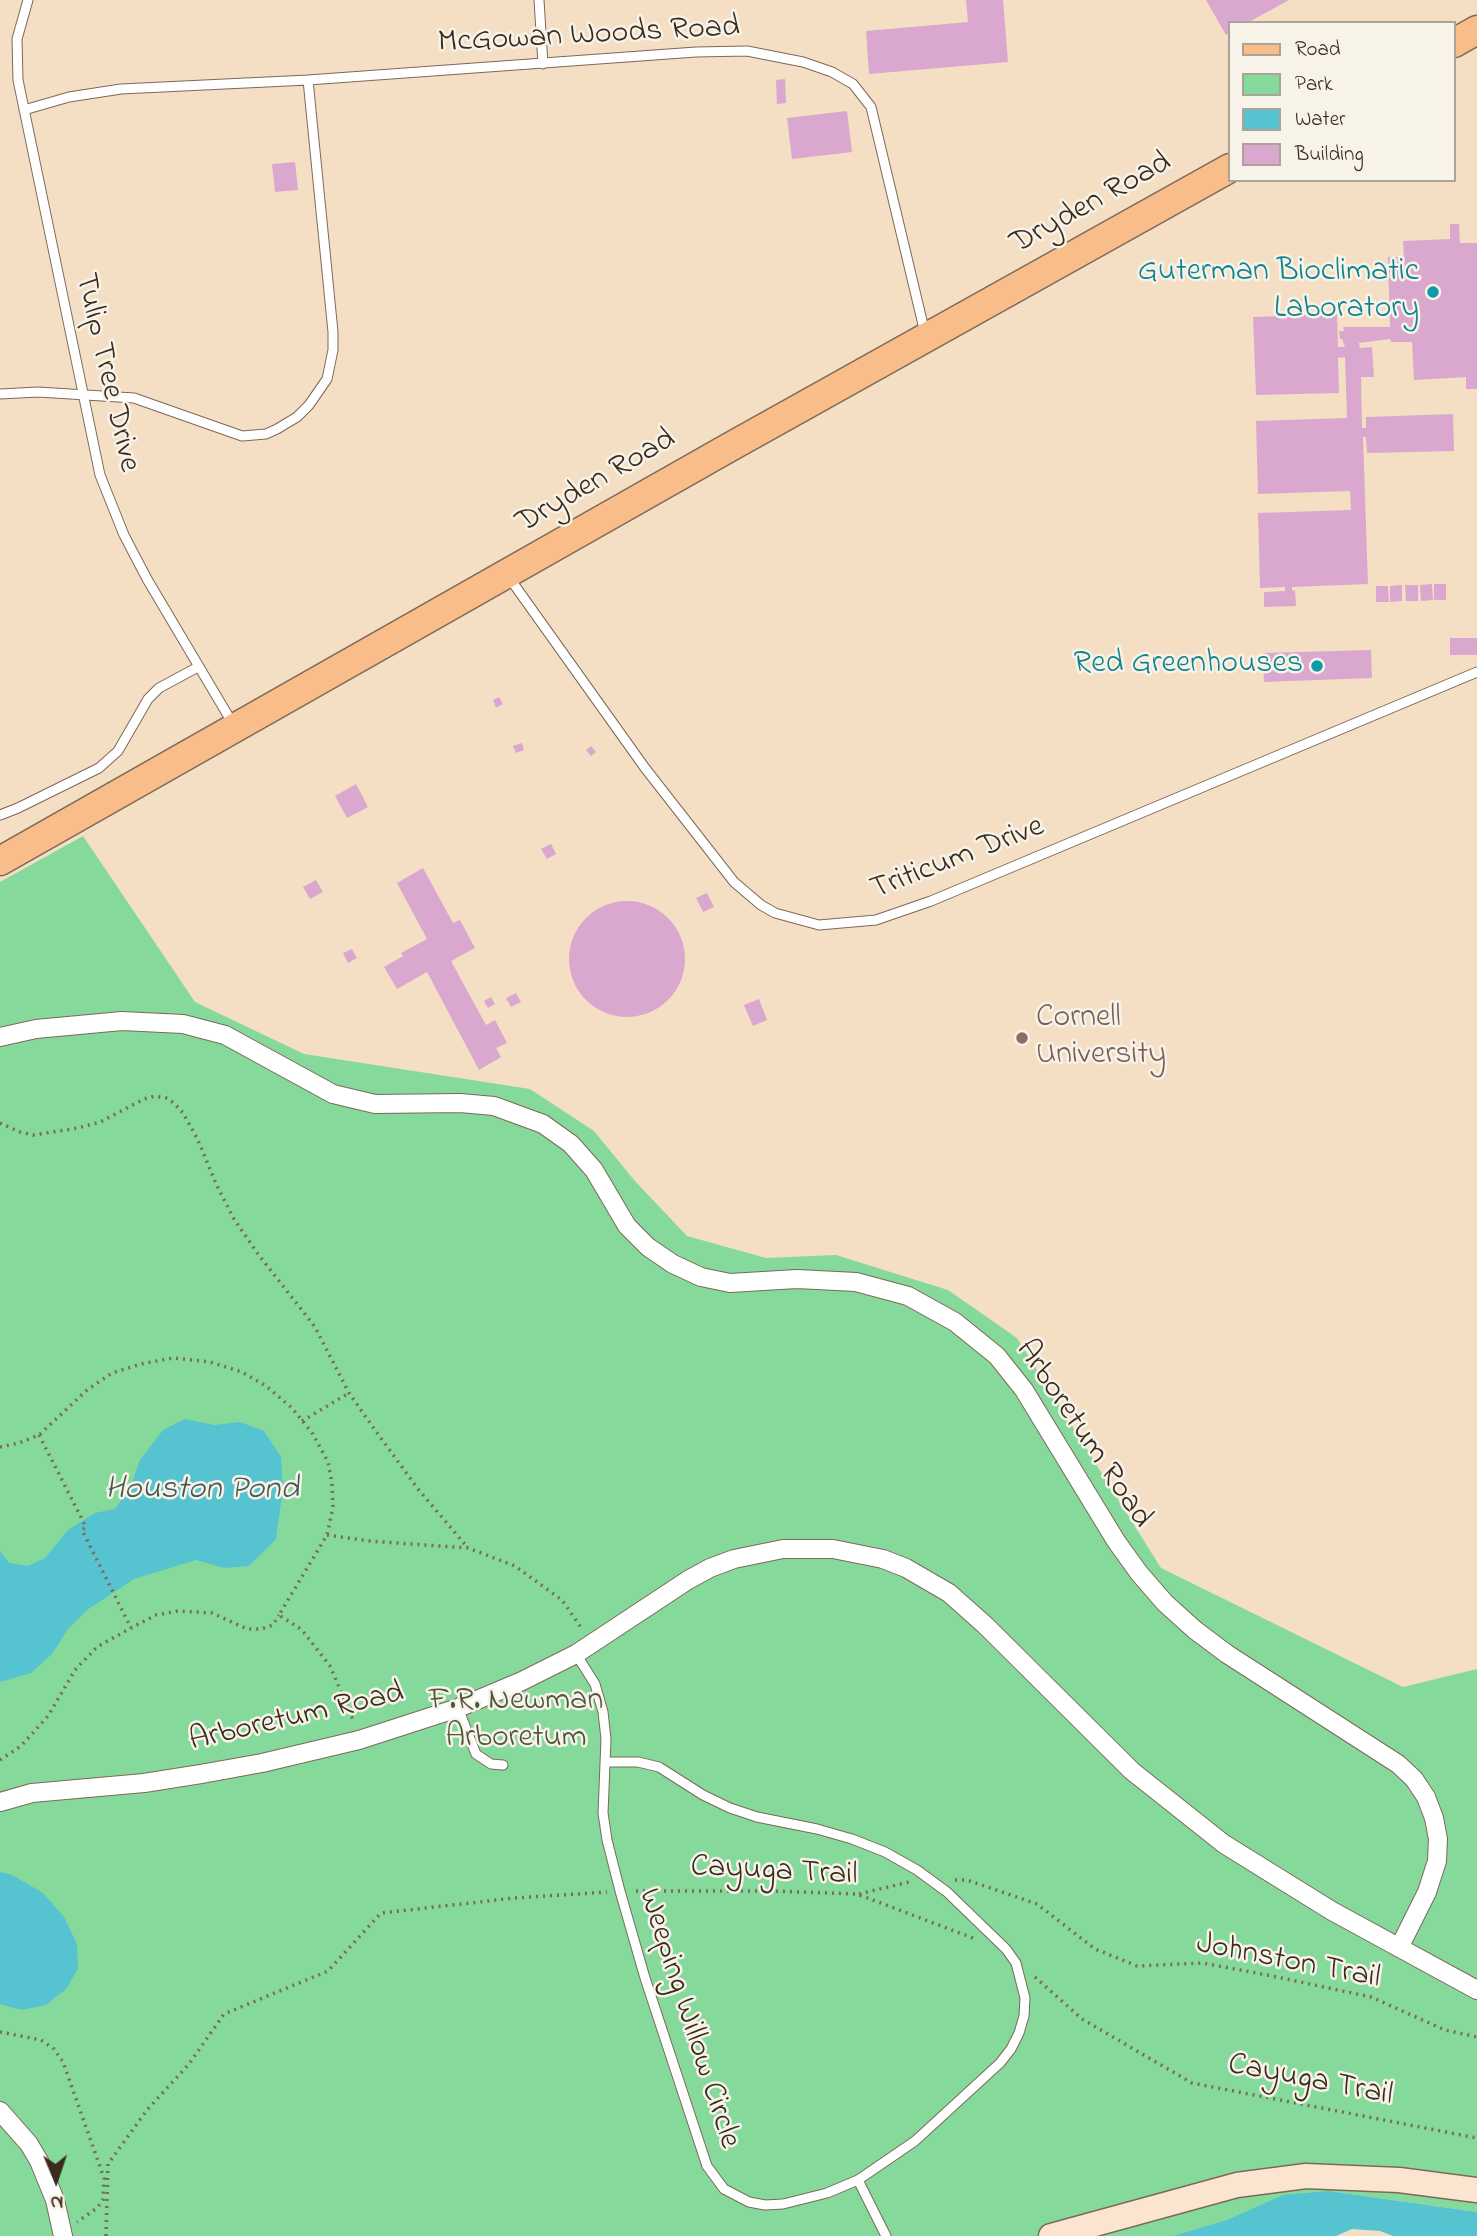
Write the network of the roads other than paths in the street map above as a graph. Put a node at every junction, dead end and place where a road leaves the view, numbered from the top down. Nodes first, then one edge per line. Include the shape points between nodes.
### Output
1 (28, 0) edge
2 (539, 0) edge
3 (1477, 30) edge
4 (1456, 42) edge
5 (542, 64) junction
6 (308, 80) junction
7 (24, 110) junction
8 (1228, 169) edge
9 (926, 338) junction
10 (0, 394) edge
11 (82, 394) junction
12 (507, 574) junction
13 (198, 667) junction
14 (1477, 672) edge
15 (235, 728) junction
16 (0, 815) edge
17 (0, 861) edge
18 (0, 1037) edge
19 (576, 1654) junction
20 (458, 1709) junction
21 (605, 1762) junction
22 (503, 1765) dead end
23 (0, 1802) edge
24 (1399, 1948) junction
25 (1477, 1990) edge
26 (0, 2111) edge
27 (859, 2180) junction
28 (1477, 2190) edge
29 (62, 2232) edge
30 (886, 2236) edge
31 (1051, 2236) edge

1 - 7 lane, Tulip Tree Drive via 16,53
2 - 5 lane
3 - 4 main road
5 - 6 lane, McGowan Woods Road
5 - 9 lane, McGowan Woods Road via 747,51 803,62 853,84 871,107
6 - 7 lane, McGowan Woods Road via 121,89
6 - 11 lane via 333,332 331,365 316,397 286,424 252,436 232,434 134,398
7 - 11 lane, Tulip Tree Drive
8 - 9 main road, Dryden Road
9 - 12 main road, Dryden Road
10 - 11 lane
11 - 13 lane, Tulip Tree Drive via 111,505
12 - 14 lane, Triticum Drive via 645,768 734,882 775,913 819,925 876,920 932,901
12 - 15 main road, Dryden Road
13 - 15 lane, Tulip Tree Drive
13 - 16 lane via 159,688 141,708 118,751 99,768
15 - 17 main road, Dryden Road
18 - 24 street, Arboretum Road via 122,1021 183,1024 225,1035 333,1094 375,1104 494,1106 543,1124 571,1144 594,1170 627,1226 673,1264 730,1283 856,1282 908,1296 955,1322 997,1356 1024,1390 1116,1541 1165,1603 1227,1654 1398,1764 1414,1779 1434,1818 1437,1861
19 - 20 street, Arboretum Road
19 - 21 lane, Weeping Willow Circle via 595,1684 603,1712
19 - 24 street, Arboretum Road via 688,1580 734,1559 808,1548 883,1559 949,1593 1132,1771 1224,1844
20 - 22 lane via 477,1754 491,1764
20 - 23 street, Arboretum Road via 359,1741 262,1763 144,1783 32,1793
21 - 27 lane, Weeping Willow Circle via 607,1840 653,2003 707,2166 724,2189 765,2205 827,2193
21 - 27 lane, Weeping Willow Circle via 659,1767 730,1808 885,1852 947,1892 1016,1963 1025,1998 1024,2016 1011,2049 915,2141
24 - 25 street, Arboretum Road
26 - 29 street via 39,2161
27 - 30 lane
28 - 31 street via 1349,2176 1294,2177 1237,2185

